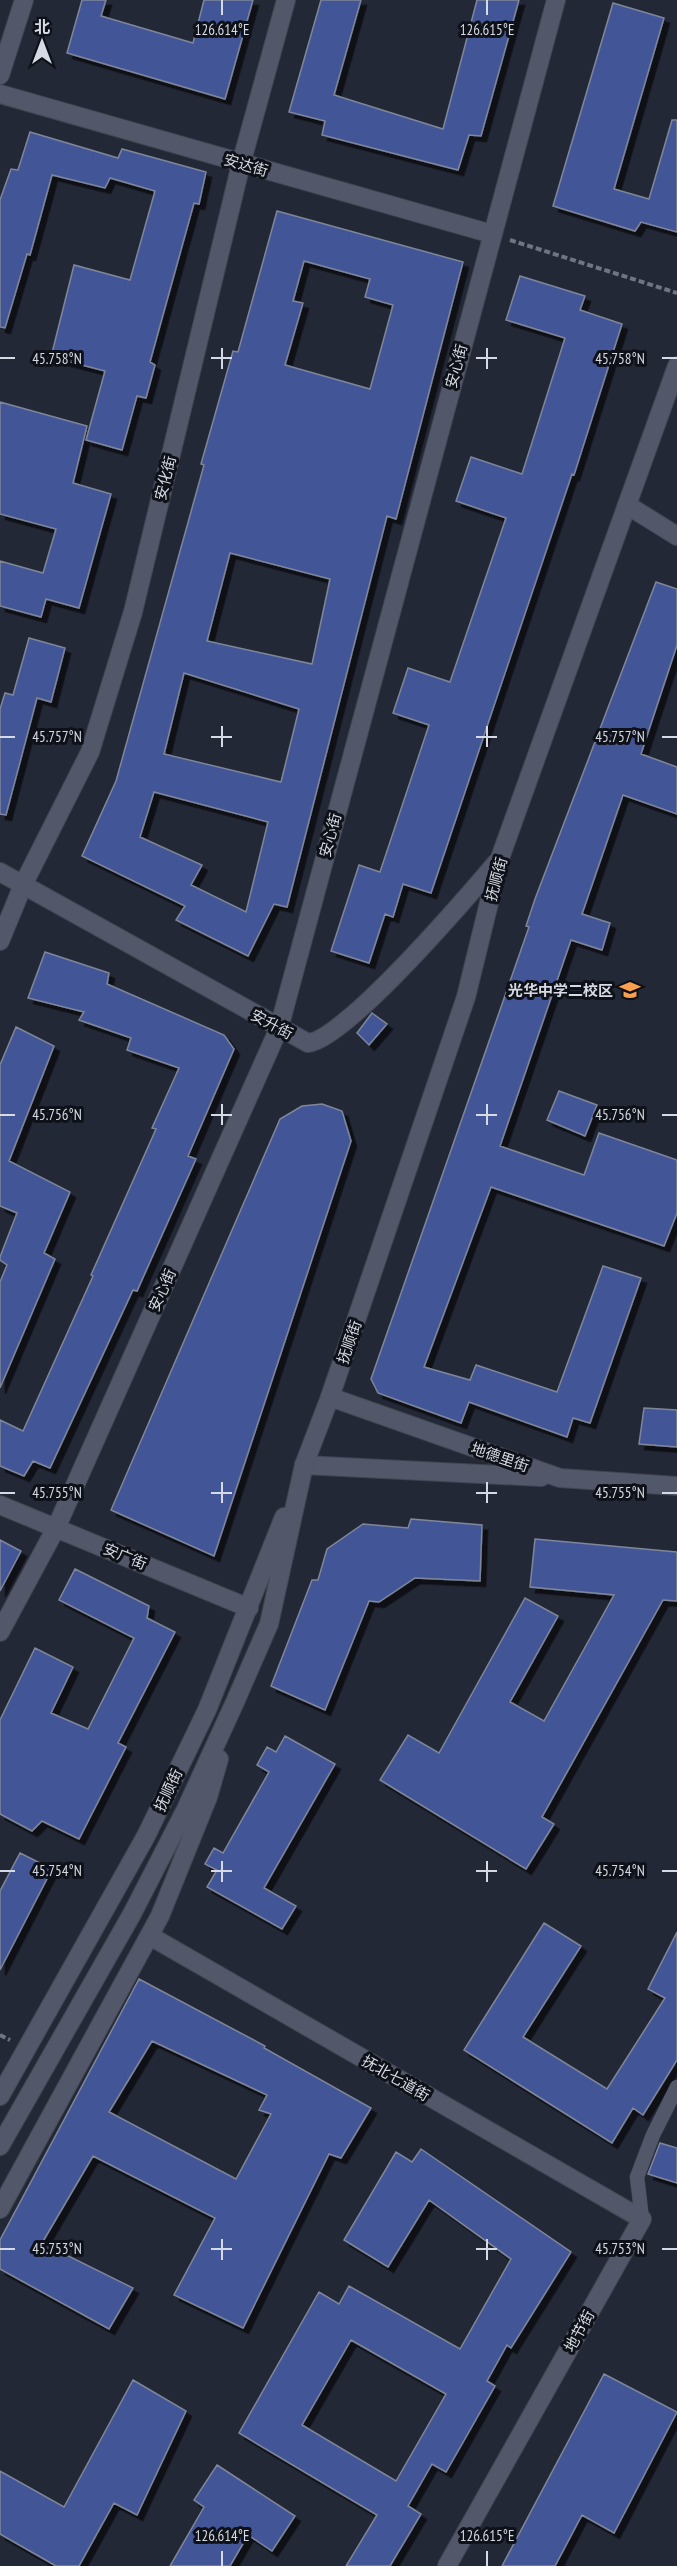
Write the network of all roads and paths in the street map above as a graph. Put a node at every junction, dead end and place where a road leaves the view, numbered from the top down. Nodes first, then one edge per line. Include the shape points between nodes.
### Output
1 (24, 0) edge
2 (286, 0) edge
3 (556, 0) edge
4 (0, 75) edge
5 (0, 94) edge
6 (241, 164) junction
7 (492, 234) junction
8 (677, 294) edge
9 (677, 366) edge
10 (627, 505) junction
11 (677, 536) edge
12 (500, 858) junction
13 (0, 872) edge
14 (23, 885) junction
15 (0, 941) edge
16 (279, 1028) junction
17 (330, 1397) junction
18 (304, 1465) junction
19 (560, 1478) junction
20 (677, 1485) edge
21 (0, 1505) edge
22 (56, 1528) junction
23 (249, 1608) junction
24 (0, 1632) edge
25 (235, 1702) junction
26 (150, 1936) junction
27 (677, 2087) edge
28 (0, 2096) edge
29 (0, 2146) edge
30 (0, 2209) edge
31 (642, 2219) junction
32 (447, 2566) edge

1 - 4 street
2 - 6 street, 安化街
3 - 7 street, 安心街
5 - 6 street, 安达街
6 - 7 street, 安达街
6 - 14 street, 安化街 via 126,634 90,753
7 - 8 path
7 - 16 street, 安心街
9 - 10 street, 抚顺街
10 - 11 street
10 - 12 street, 抚顺街
12 - 16 street, 安升街 via 441,929 326,1037 308,1042
12 - 17 street, 抚顺街 via 466,997
13 - 14 street, 安升街
14 - 15 street, 安化街
14 - 16 street, 安升街
16 - 22 street, 安心街
17 - 18 street, 抚顺街
17 - 19 street, 地德里街
18 - 19 street
18 - 23 street, 抚顺街
18 - 25 street, 抚顺街 via 269,1624
19 - 20 street, 地德里街
21 - 22 street, 安广街
22 - 23 street, 安广街
22 - 24 street, 安心街
23 - 28 street, 抚顺街 via 207,1710 146,1836
25 - 26 street, 抚顺街 via 208,1797
25 - 29 street, 抚顺街 via 137,1904
26 - 30 street, 抚顺街
26 - 31 street, 抚北七道街
27 - 31 lane via 652,2135 637,2177
31 - 32 street, 地节街

